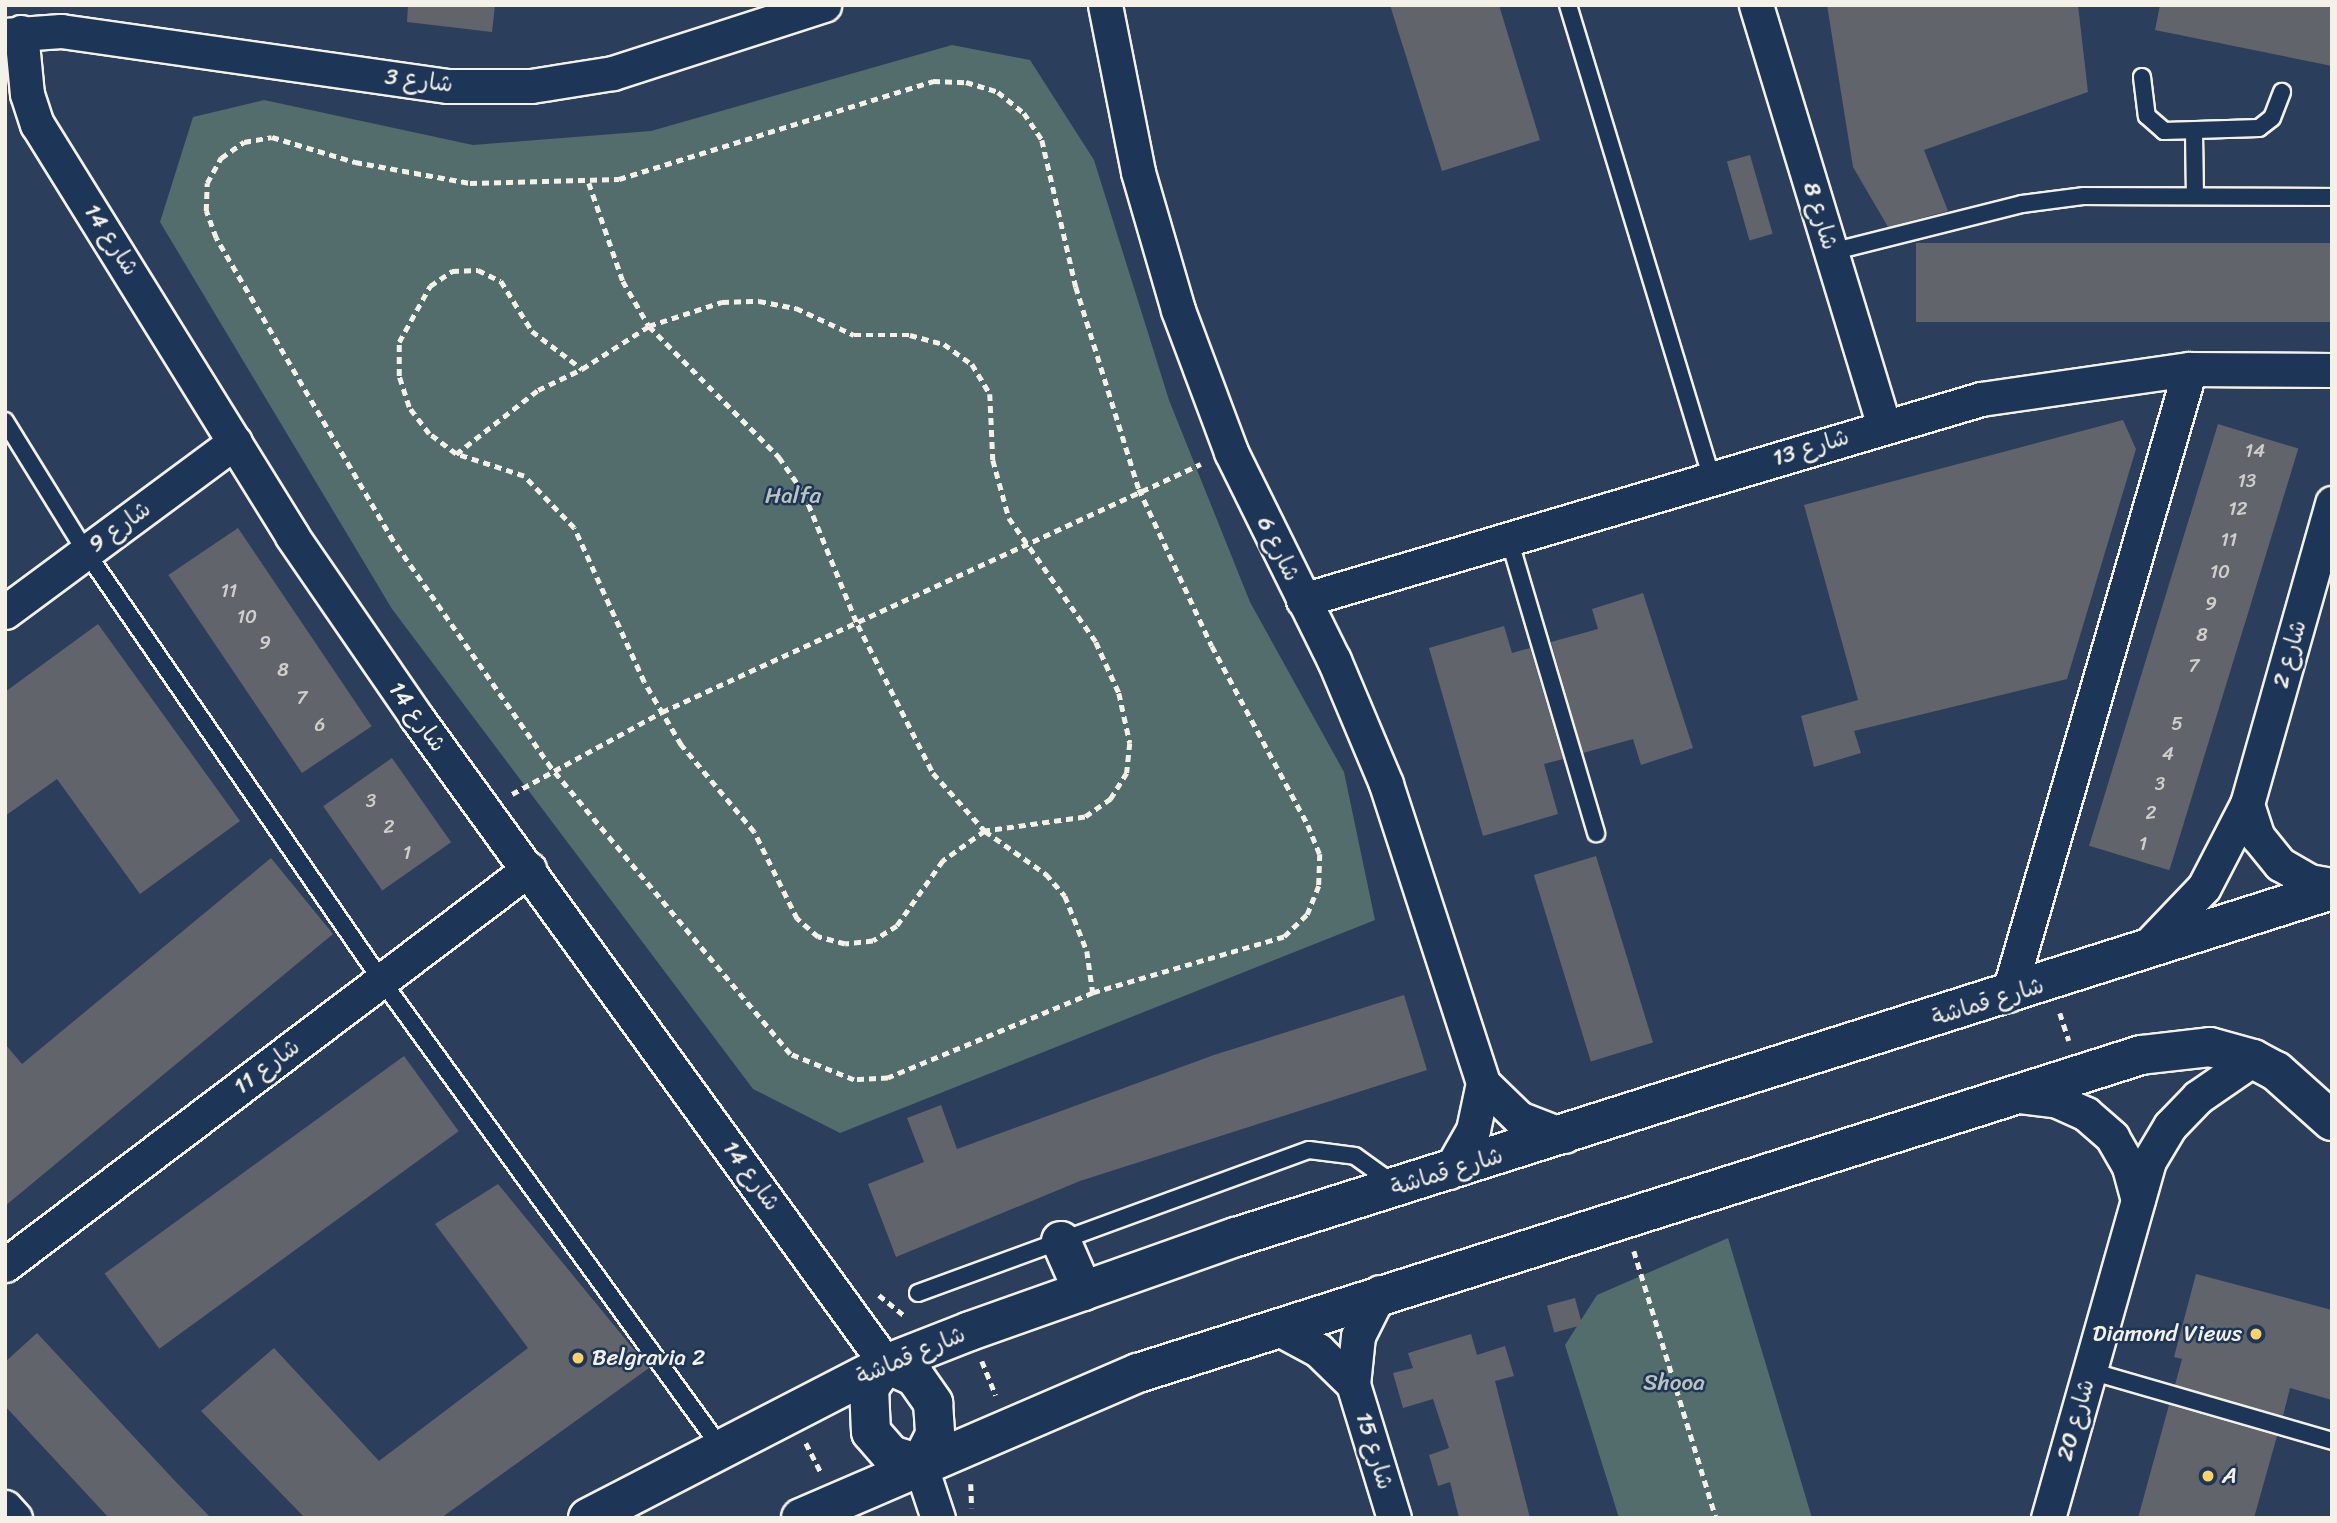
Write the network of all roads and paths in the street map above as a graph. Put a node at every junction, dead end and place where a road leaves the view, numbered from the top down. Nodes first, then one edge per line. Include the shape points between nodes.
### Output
1 (824, 5) edge
2 (1105, 5) edge
3 (1568, 5) edge
4 (1756, 5) edge
5 (13, 34) edge
6 (2142, 77) dead end
7 (2282, 92) dead end
8 (2194, 133) junction
9 (589, 183) junction
10 (2195, 195) junction
11 (2332, 197) edge
12 (1831, 252) junction
13 (649, 326) junction
14 (582, 369) junction
15 (2190, 369) junction
16 (2332, 370) edge
17 (5, 421) edge
18 (1884, 426) junction
19 (235, 442) junction
20 (1231, 452) junction
21 (456, 454) junction
22 (1712, 478) junction
23 (1139, 489) junction
24 (2332, 503) edge
25 (1508, 539) junction
26 (1024, 545) junction
27 (86, 552) junction
28 (1303, 600) junction
29 (5, 612) edge
30 (858, 625) junction
31 (662, 712) junction
32 (551, 768) junction
33 (2247, 804) junction
34 (486, 811) junction
35 (985, 831) junction
36 (1596, 833) dead end
37 (529, 869) junction
38 (2332, 885) edge
39 (2332, 890) edge
40 (2139, 954) junction
41 (382, 981) junction
42 (2050, 982) junction
43 (1093, 993) junction
44 (2008, 995) junction
45 (2253, 1059) junction
46 (2080, 1076) junction
47 (1483, 1083) junction
48 (2020, 1096) junction
49 (2332, 1121) edge
50 (1565, 1136) junction
51 (1449, 1172) junction
52 (1398, 1188) junction
53 (2138, 1200) junction
54 (1623, 1217) junction
55 (1061, 1241) junction
56 (5, 1265) edge
57 (1083, 1291) junction
58 (1380, 1292) junction
59 (918, 1293) dead end
60 (1275, 1327) junction
61 (886, 1364) junction
62 (2090, 1371) junction
63 (1353, 1384) junction
64 (2332, 1441) edge
65 (721, 1448) junction
66 (920, 1464) junction
67 (5, 1507) edge
68 (15, 1518) edge
69 (588, 1518) edge
70 (802, 1518) edge
71 (938, 1518) edge
72 (1394, 1518) edge
73 (1716, 1518) edge
74 (2048, 1518) edge

1 - 5 street, شارع 3 via 613,73 531,86 448,86 100,36
2 - 20 street, شارع 6 via 1138,172 1178,310
3 - 22 lane
4 - 12 street, شارع 8
5 - 19 street, شارع 14 via 37,124
6 - 8 lane via 2155,125
7 - 8 lane via 2272,118 2259,128
8 - 10 lane
9 - 13 path via 623,281
9 - 23 path via 933,81 966,82 998,92 1024,113 1042,140 1076,288
9 - 32 path via 529,186 412,176 272,137 244,142 221,158 207,183 206,211 216,237 393,541
10 - 11 lane
10 - 12 lane via 2022,204
12 - 18 street, شارع 8
13 - 14 path
13 - 26 path via 722,302 760,301 796,308 854,335 910,335 944,344 972,364 990,394 998,490
13 - 30 path via 779,457 823,531
14 - 21 path via 538,390
14 - 21 path via 532,331 501,281 478,270 452,271 411,311 399,342 399,376 416,416
15 - 16 street, شارع 13
15 - 18 street, شارع 13 via 2079,380
15 - 44 street
17 - 27 lane
18 - 22 street, شارع 13
19 - 27 street, شارع 9
19 - 34 street, شارع 14 via 353,628
20 - 23 path
20 - 28 street, شارع 6
21 - 31 path via 491,461 552,499 575,528
22 - 25 street, شارع 13
23 - 26 path
23 - 43 path via 1212,646 1308,825 1320,854 1319,886 1307,915 1284,937
24 - 33 street, شارع 2
25 - 28 street, شارع 13
25 - 36 lane
26 - 30 path
26 - 35 path via 1097,642 1119,693 1130,743 1127,774 1111,799 1086,817
27 - 29 street, شارع 9
27 - 41 lane
28 - 47 street, شارع 6 via 1386,784
30 - 31 path
30 - 35 path via 933,773
31 - 32 path
31 - 35 path via 681,745 754,832 797,919 818,937 845,944 873,941 897,926 943,861
32 - 34 path
32 - 43 path via 790,1054 820,1071 854,1080 888,1078
33 - 38 street via 2258,837 2280,864 2309,881
33 - 40 street, شارع 2 via 2204,887
34 - 37 street, شارع 14
35 - 43 path via 1046,874 1065,896 1084,941
37 - 41 street, شارع 11
37 - 61 street, شارع 14
39 - 40 street, شارع قماشة
40 - 42 street, شارع قماشة
41 - 56 street, شارع 11
41 - 65 lane
42 - 44 street, شارع قماشة
42 - 46 path
44 - 50 street, شارع قماشة
45 - 46 street via 2210,1047 2180,1048
45 - 49 street via 2276,1071
45 - 53 street, شارع 20 via 2170,1126 2149,1161
46 - 48 street
47 - 50 street, شارع 6 via 1519,1118
47 - 51 street, شارع 6 via 1473,1130
48 - 53 street via 2055,1100 2103,1129 2129,1167
48 - 54 street
50 - 51 street, شارع قماشة
51 - 52 street, شارع قماشة
52 - 55 lane via 1355,1156 1309,1150
52 - 57 street, شارع قماشة
53 - 62 street, شارع 20
54 - 58 street
54 - 73 path
55 - 57 street
55 - 59 lane
57 - 61 street, شارع قماشة
58 - 60 street
58 - 63 street, شارع 15 via 1357,1336
60 - 63 street, شارع 15 via 1318,1350
60 - 66 street via 1138,1373
61 - 65 street, شارع قماشة
61 - 66 street via 915,1377 933,1403 935,1435
61 - 66 street via 869,1388 871,1432 891,1455
62 - 64 lane
62 - 74 street, شارع 20
63 - 72 street, شارع 15
65 - 69 street, شارع قماشة
66 - 70 street
66 - 71 street
67 - 68 street

